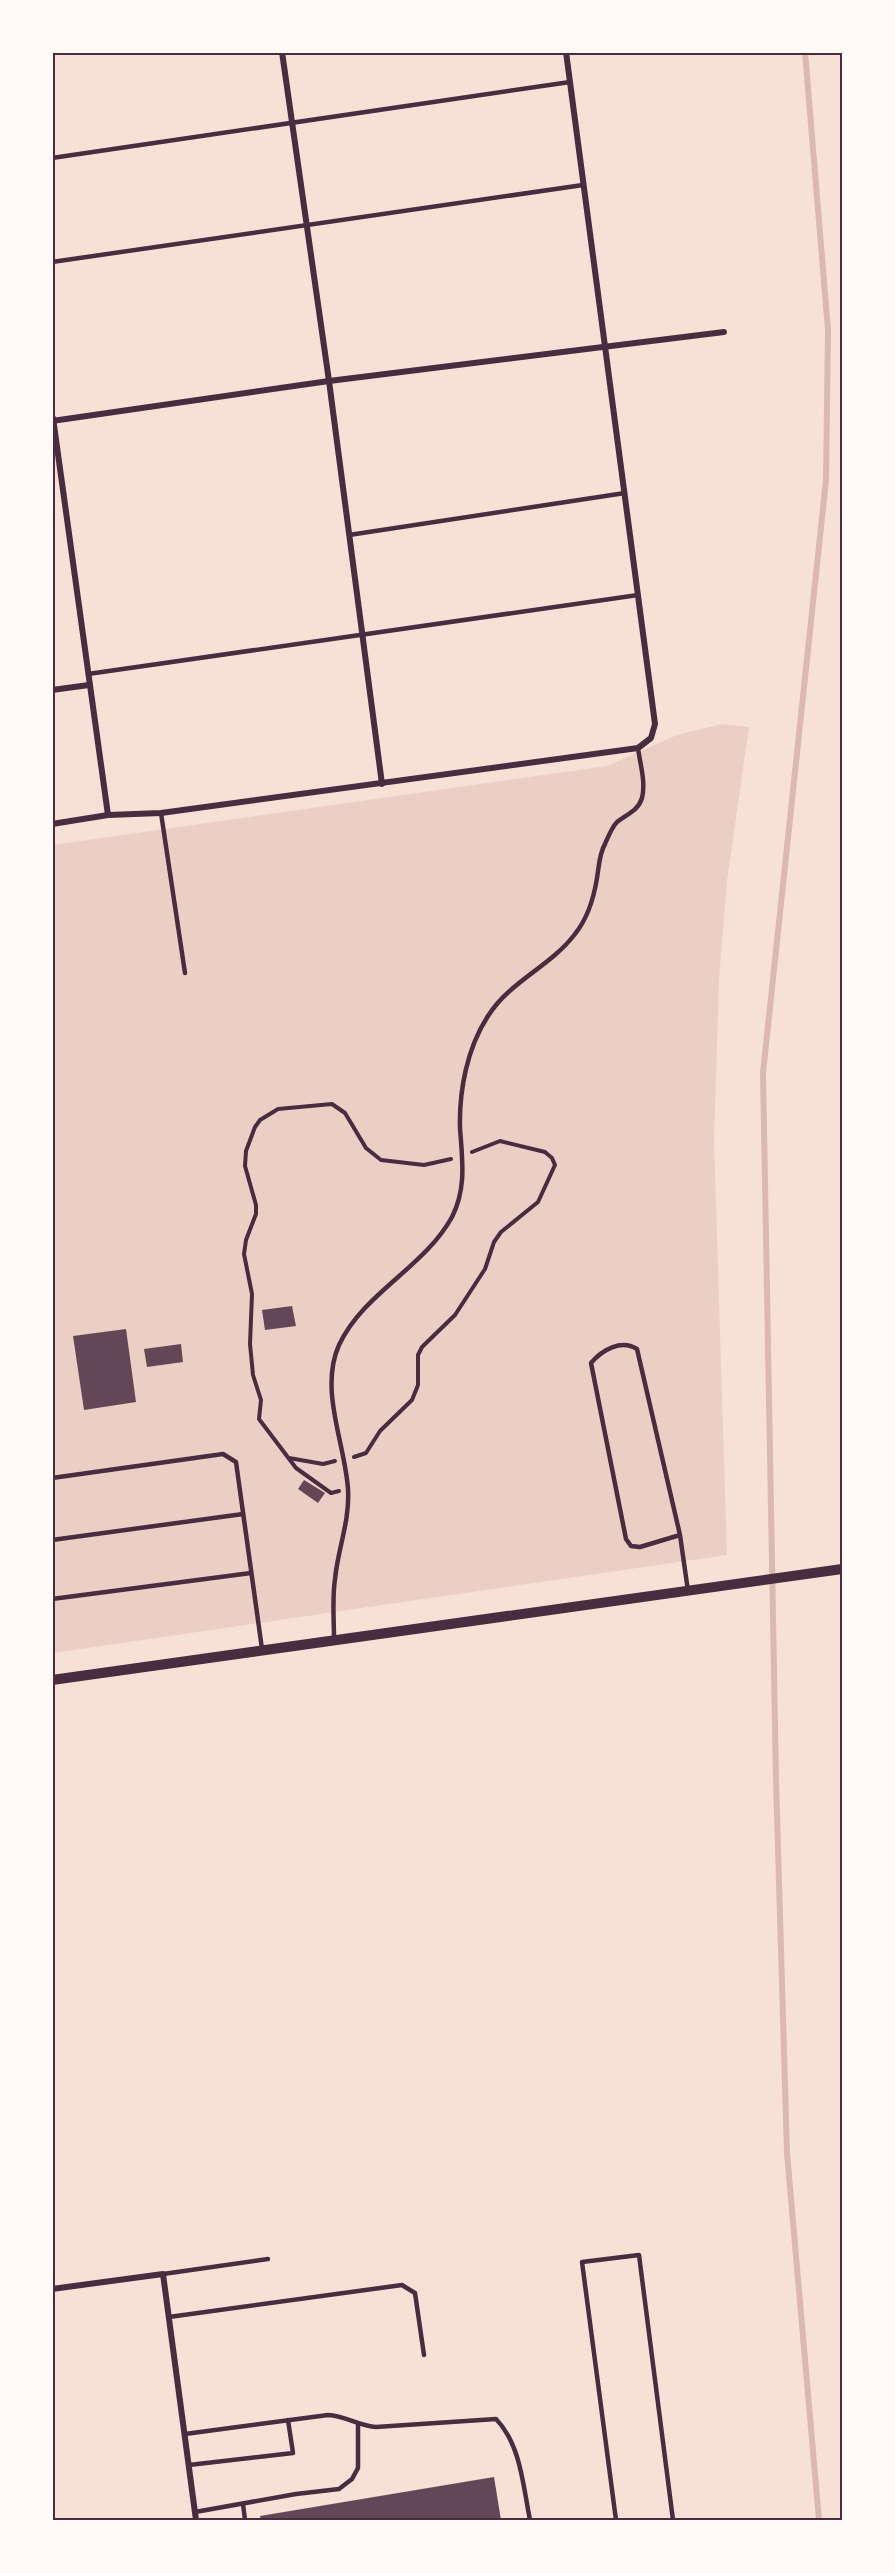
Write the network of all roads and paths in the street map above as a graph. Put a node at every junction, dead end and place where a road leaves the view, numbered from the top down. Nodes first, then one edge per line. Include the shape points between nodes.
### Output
1 (282, 52) edge
2 (566, 52) edge
3 (570, 82) junction
4 (292, 123) junction
5 (52, 158) edge
6 (583, 186) junction
7 (307, 226) junction
8 (52, 261) edge
9 (724, 332) dead end
10 (605, 348) junction
11 (329, 381) junction
12 (53, 419) edge
13 (625, 493) junction
14 (349, 535) junction
15 (638, 595) junction
16 (363, 635) junction
17 (88, 674) junction
18 (89, 685) junction
19 (52, 690) edge
20 (638, 748) junction
21 (382, 784) junction
22 (161, 813) junction
23 (108, 815) junction
24 (52, 824) edge
25 (185, 973) dead end
26 (464, 1156) junction
27 (289, 1458) junction
28 (344, 1459) junction
29 (52, 1478) edge
30 (348, 1490) junction
31 (243, 1514) junction
32 (680, 1535) junction
33 (52, 1540) edge
34 (838, 1570) edge
35 (251, 1573) junction
36 (688, 1591) junction
37 (52, 1599) edge
38 (334, 1642) junction
39 (262, 1652) junction
40 (52, 1680) edge
41 (267, 2259) dead end
42 (163, 2274) junction
43 (52, 2289) edge
44 (169, 2317) junction
45 (424, 2355) dead end
46 (288, 2420) junction
47 (358, 2425) junction
48 (184, 2434) junction
49 (189, 2465) junction
50 (243, 2504) junction
51 (195, 2512) junction
52 (196, 2520) edge
53 (245, 2520) edge
54 (530, 2520) edge
55 (616, 2520) edge
56 (673, 2520) edge

1 - 4 street
2 - 3 street
3 - 4 lane
3 - 6 street
4 - 5 lane
4 - 7 street
6 - 7 lane
6 - 10 street
7 - 8 lane
7 - 11 street
9 - 10 street
10 - 11 street
10 - 13 street
11 - 12 street
11 - 14 street
12 - 17 street
13 - 14 lane
13 - 15 street
14 - 16 street
15 - 16 lane
15 - 20 street via 656,724 651,738
16 - 17 lane
16 - 21 street
17 - 18 street
18 - 19 street
18 - 23 street
20 - 21 street
20 - 26 lane via 644,784 642,800 636,810 616,823 602,848 596,887 577,933 553,958 503,997 487,1017 475,1044 461,1098
21 - 22 street
22 - 23 street
22 - 25 lane
23 - 24 street
26 - 27 path via 424,1165 381,1160 366,1148 345,1113 332,1104 278,1109 255,1126 245,1166 256,1214 244,1254 252,1293 253,1375 261,1400 259,1419
26 - 28 lane via 460,1198 452,1217 434,1244 357,1316 339,1346 333,1370 333,1408
26 - 28 path via 500,1141 545,1152 555,1165 538,1202 501,1232 485,1269 455,1315 422,1347 412,1400 380,1431 366,1453
27 - 28 path via 323,1464
27 - 30 path via 296,1468 331,1493
28 - 30 lane
29 - 31 lane via 223,1454 236,1462
30 - 38 lane via 344,1541 335,1576
31 - 33 lane
31 - 35 lane
32 - 32 lane via 637,1349 627,1345 611,1347 591,1363 627,1539 631,1546 640,1547
32 - 36 lane
34 - 36 street
35 - 37 lane
35 - 39 lane
36 - 38 street
38 - 39 street
39 - 40 street
41 - 42 lane
42 - 43 street
42 - 44 street
44 - 45 lane via 402,2285 415,2293
44 - 48 street
46 - 47 lane via 338,2415
46 - 48 lane
46 - 49 lane via 293,2453
47 - 50 lane via 358,2468 339,2489
47 - 54 lane via 496,2419 514,2446
48 - 49 street
49 - 51 street
50 - 51 lane
50 - 53 lane
51 - 52 street
55 - 56 lane via 582,2262 639,2255

